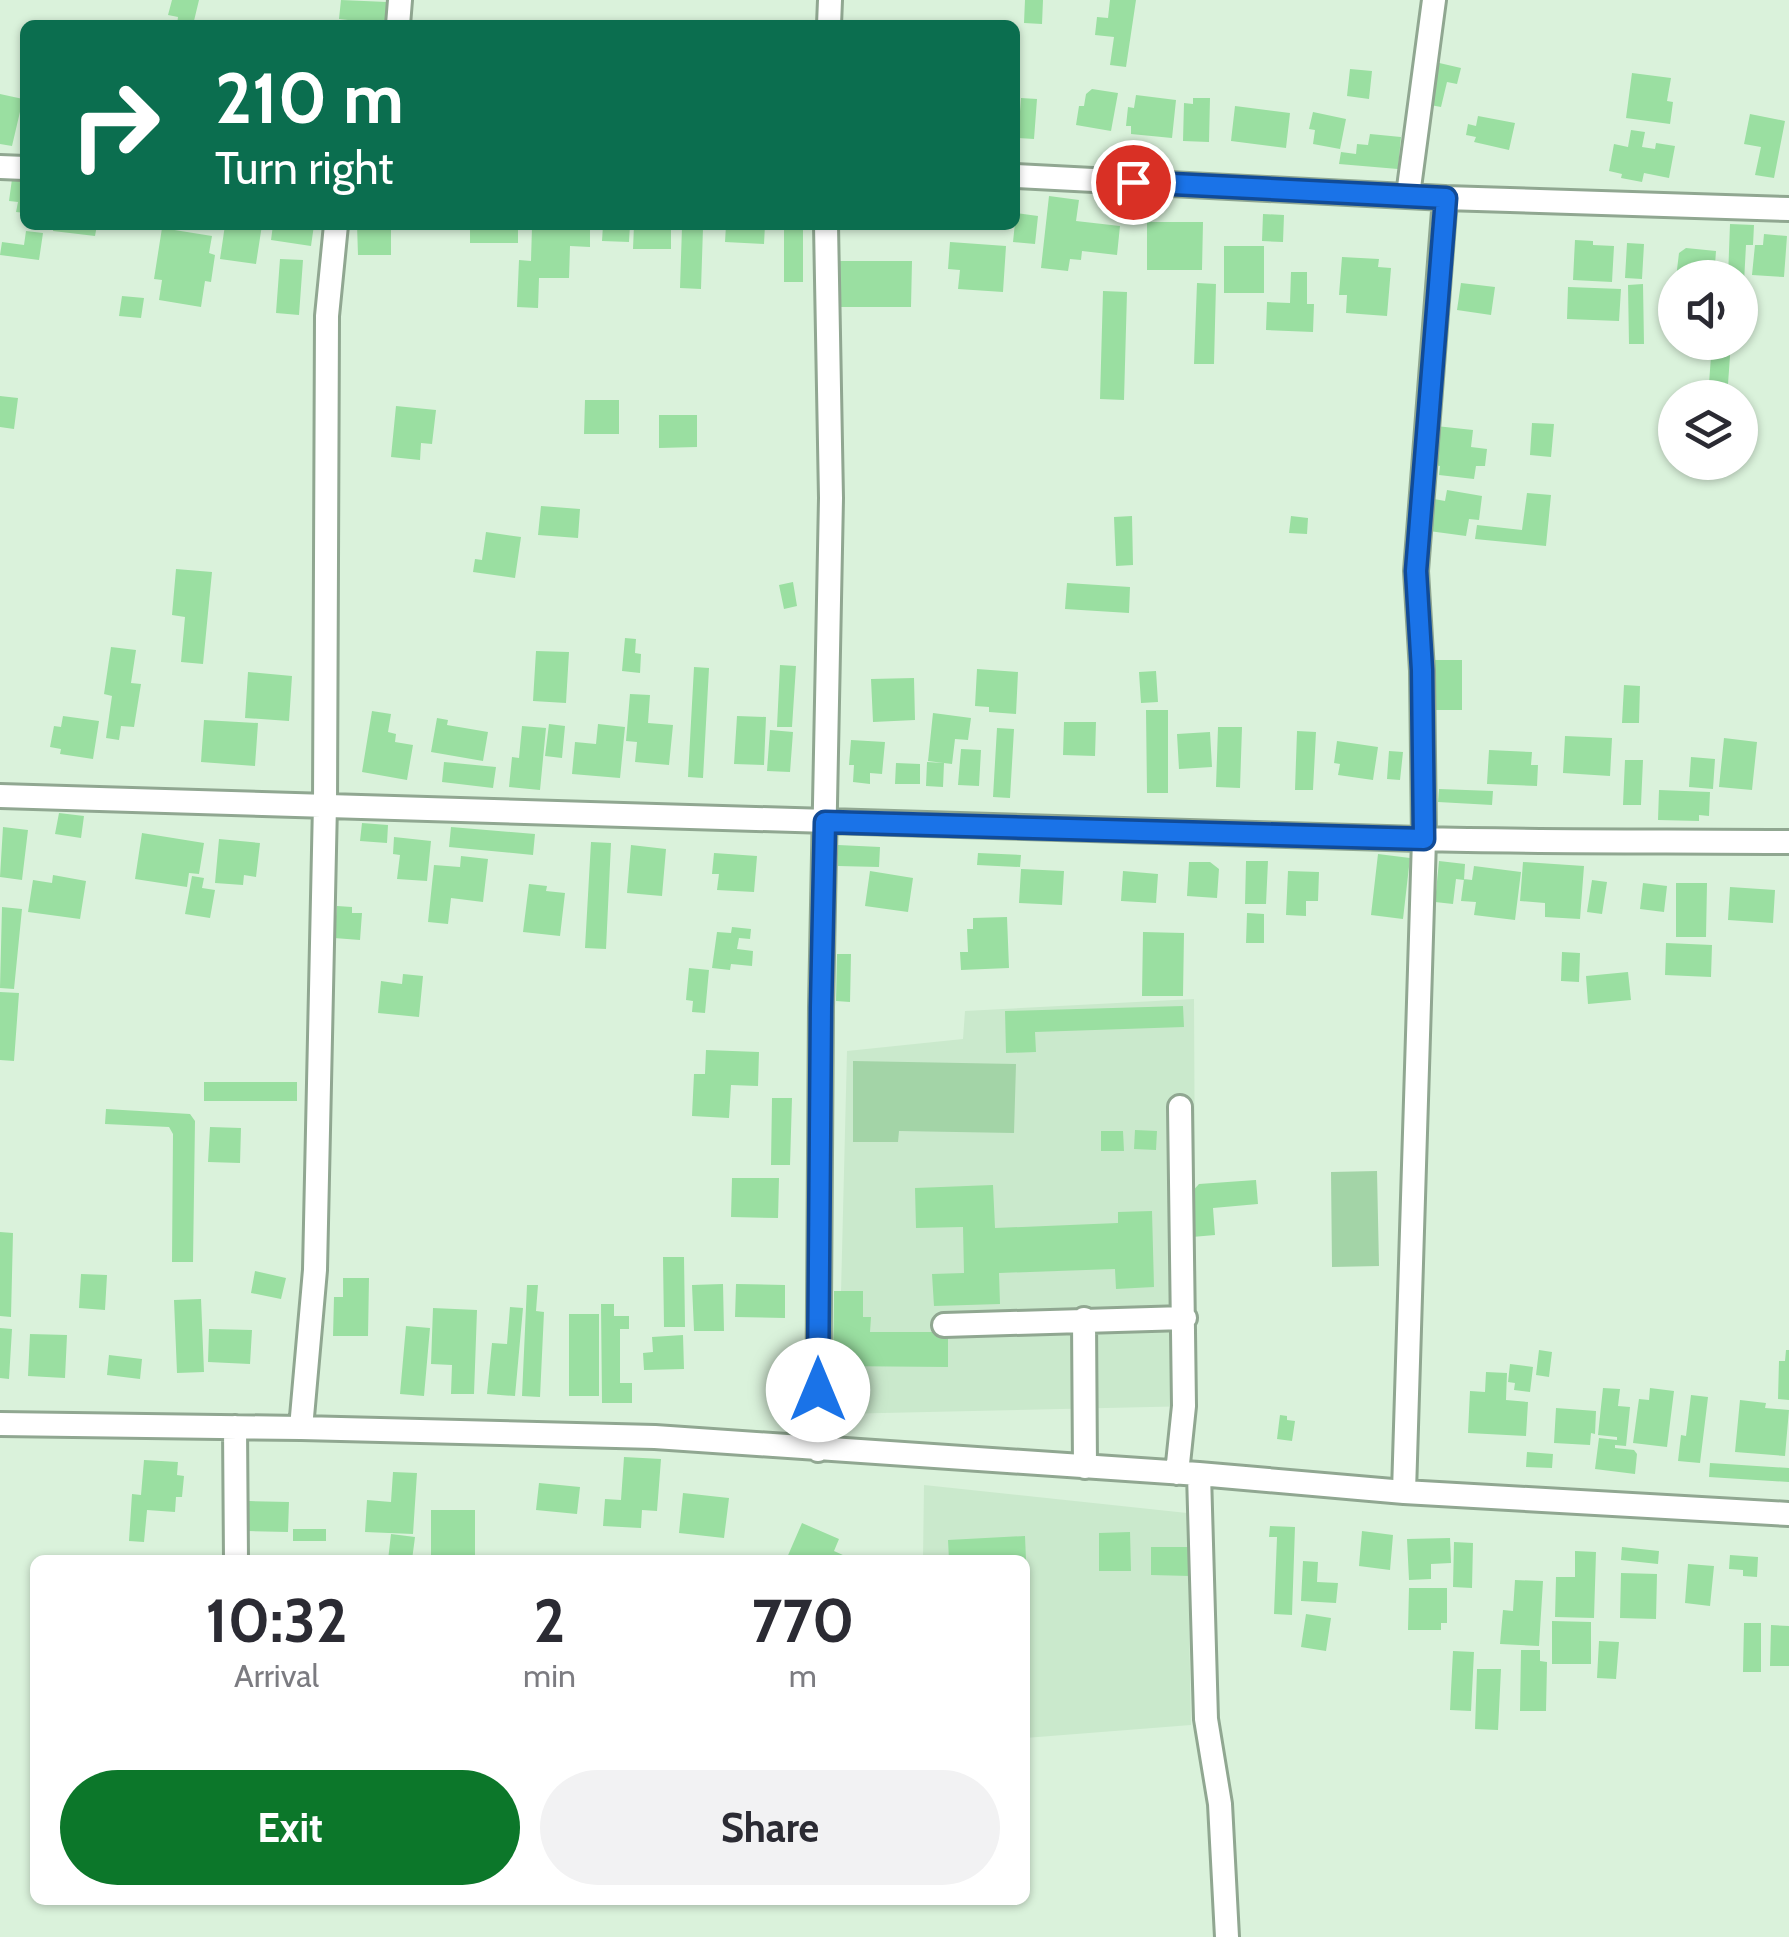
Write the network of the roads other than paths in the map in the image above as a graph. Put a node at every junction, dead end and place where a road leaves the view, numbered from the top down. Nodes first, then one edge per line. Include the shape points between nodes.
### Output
1 (1434, 0) edge
2 (1020, 176) edge
3 (1408, 195) junction
4 (1446, 198) junction
5 (1789, 208) edge
6 (336, 230) edge
7 (826, 230) edge
8 (0, 796) edge
9 (325, 804) junction
10 (825, 822) junction
11 (1424, 839) junction
12 (1789, 842) edge
13 (1180, 1107) dead end
14 (1185, 1318) junction
15 (1084, 1320) junction
16 (944, 1325) dead end
17 (0, 1424) edge
18 (235, 1427) junction
19 (301, 1428) junction
20 (818, 1450) junction
21 (1085, 1467) junction
22 (1188, 1474) junction
23 (1404, 1492) junction
24 (1789, 1514) edge
25 (236, 1555) edge
26 (1227, 1937) edge

1 - 3 street
2 - 3 street
3 - 4 street
4 - 5 street
4 - 11 street via 1416,571
6 - 9 street via 327,316
7 - 10 street via 831,498
8 - 9 street
9 - 10 street
9 - 19 street via 316,1270
10 - 11 street
10 - 20 street
11 - 12 street
11 - 23 street
13 - 14 street
14 - 15 street
14 - 22 street
15 - 16 street
15 - 21 street
17 - 18 street
18 - 19 street
18 - 25 street
19 - 20 street via 655,1437
20 - 21 street
21 - 22 street
22 - 23 street
22 - 26 street
23 - 24 street

